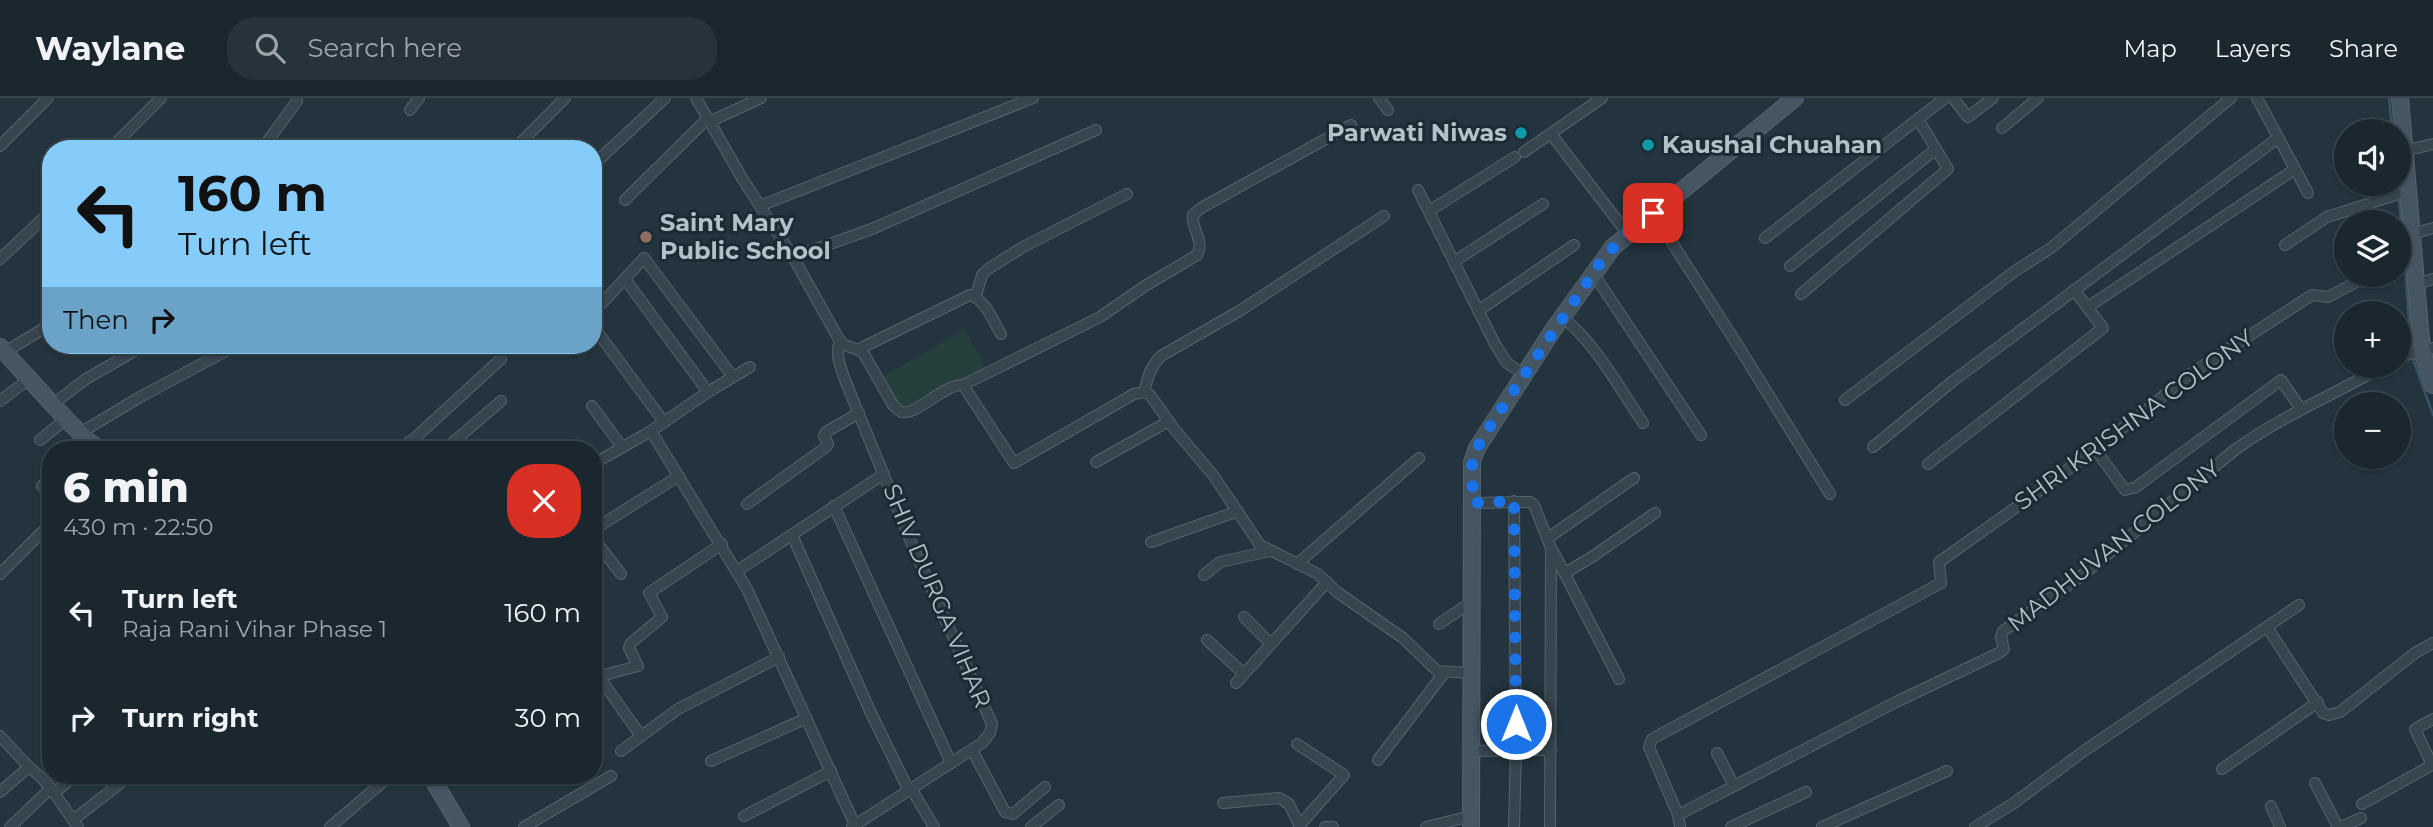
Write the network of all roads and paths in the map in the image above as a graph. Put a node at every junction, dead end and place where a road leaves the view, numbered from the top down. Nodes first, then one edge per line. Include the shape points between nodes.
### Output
1 (48, 98) edge
2 (162, 98) edge
3 (419, 98) edge
4 (565, 98) edge
5 (665, 98) edge
6 (696, 98) edge
7 (761, 98) edge
8 (1032, 98) edge
9 (1380, 98) edge
10 (1602, 98) edge
11 (1795, 98) edge
12 (1945, 98) edge
13 (1953, 98) edge
14 (1993, 98) edge
15 (2038, 98) edge
16 (2231, 98) edge
17 (2257, 98) edge
18 (2400, 98) edge
19 (297, 101) dead end
20 (410, 110) dead end
21 (1388, 110) dead end
22 (1918, 119) junction
23 (2402, 119) edge
24 (708, 120) junction
25 (1351, 125) dead end
26 (2002, 128) dead end
27 (1096, 130) dead end
28 (1551, 134) junction
29 (2278, 138) junction
30 (119, 140) edge
31 (268, 140) edge
32 (523, 140) edge
33 (2433, 144) edge
34 (0, 146) edge
35 (1936, 149) junction
36 (2411, 149) edge
37 (602, 157) edge
38 (2295, 169) junction
39 (1418, 190) dead end
40 (2308, 193) dead end
41 (1127, 194) dead end
42 (2392, 196) edge
43 (2402, 196) edge
44 (625, 200) dead end
45 (1543, 204) dead end
46 (760, 206) junction
47 (1429, 211) junction
48 (1653, 213) junction
49 (1384, 216) dead end
50 (42, 219) edge
51 (2433, 229) edge
52 (1627, 233) junction
53 (2413, 234) junction
54 (1765, 239) dead end
55 (2411, 242) edge
56 (1574, 245) dead end
57 (2285, 245) dead end
58 (793, 257) junction
59 (0, 259) edge
60 (1455, 261) junction
61 (1790, 266) dead end
62 (2411, 270) edge
63 (1593, 273) junction
64 (625, 279) junction
65 (2433, 279) edge
66 (2416, 284) junction
67 (2348, 287) edge
68 (2074, 290) junction
69 (1801, 294) dead end
70 (976, 296) junction
71 (602, 303) edge
72 (2088, 307) junction
73 (1478, 311) junction
74 (1562, 317) junction
75 (42, 328) edge
76 (1001, 334) dead end
77 (602, 338) edge
78 (840, 341) junction
79 (1, 349) edge
80 (859, 349) junction
81 (2415, 352) edge
82 (129, 354) edge
83 (220, 354) edge
84 (501, 359) dead end
85 (750, 367) dead end
86 (1519, 371) junction
87 (733, 377) junction
88 (30, 378) junction
89 (2364, 378) edge
90 (963, 385) junction
91 (2433, 385) edge
92 (708, 391) junction
93 (1144, 392) junction
94 (1845, 400) dead end
95 (0, 401) edge
96 (501, 401) dead end
97 (53, 404) junction
98 (592, 405) dead end
99 (2301, 409) junction
100 (859, 413) junction
101 (66, 419) junction
102 (1169, 421) junction
103 (664, 422) junction
104 (1643, 423) dead end
105 (652, 431) junction
106 (1702, 435) dead end
107 (40, 440) dead end
108 (85, 441) edge
109 (89, 441) edge
110 (410, 441) edge
111 (454, 441) edge
112 (622, 447) junction
113 (1873, 447) dead end
114 (2095, 449) junction
115 (1419, 457) dead end
116 (602, 459) dead end
117 (1096, 461) dead end
118 (1928, 464) dead end
119 (884, 474) junction
120 (679, 476) junction
121 (1634, 478) dead end
122 (1830, 494) dead end
123 (1514, 501) junction
124 (1473, 503) junction
125 (747, 504) dead end
126 (834, 506) junction
127 (1238, 511) junction
128 (1655, 513) dead end
129 (602, 524) edge
130 (42, 532) edge
131 (792, 535) junction
132 (1151, 542) dead end
133 (1550, 543) junction
134 (722, 544) junction
135 (602, 549) edge
136 (1270, 551) junction
137 (1297, 564) junction
138 (737, 571) junction
139 (621, 573) dead end
140 (1565, 573) junction
141 (0, 574) edge
142 (1204, 575) dead end
143 (1327, 582) junction
144 (1473, 601) junction
145 (2299, 605) dead end
146 (1244, 617) dead end
147 (1439, 624) dead end
148 (2267, 627) junction
149 (1208, 640) dead end
150 (2433, 643) edge
151 (1271, 644) junction
152 (779, 657) junction
153 (1444, 673) junction
154 (1472, 673) junction
155 (602, 676) edge
156 (1619, 679) dead end
157 (602, 686) edge
158 (2318, 702) junction
159 (807, 718) junction
160 (2433, 719) edge
161 (641, 736) junction
162 (2, 741) edge
163 (1297, 744) dead end
164 (972, 750) junction
165 (1516, 750) junction
166 (1551, 750) junction
167 (621, 751) dead end
168 (1471, 751) junction
169 (1717, 753) dead end
170 (1378, 760) dead end
171 (711, 761) dead end
172 (951, 764) junction
173 (29, 767) junction
174 (2222, 769) dead end
175 (831, 771) junction
176 (1947, 771) dead end
177 (611, 776) dead end
178 (42, 779) edge
179 (602, 781) edge
180 (2315, 783) dead end
181 (47, 784) edge
182 (62, 784) edge
183 (121, 784) edge
184 (380, 784) edge
185 (435, 784) edge
186 (597, 784) edge
187 (1734, 786) junction
188 (1045, 787) dead end
189 (53, 790) junction
190 (910, 790) junction
191 (0, 792) edge
192 (1806, 792) dead end
193 (1223, 803) dead end
194 (2362, 804) dead end
195 (1059, 805) dead end
196 (2271, 806) dead end
197 (744, 816) dead end
198 (2361, 818) dead end
199 (1679, 821) edge
200 (1471, 822) edge
201 (75, 824) edge
202 (858, 825) edge
203 (1299, 826) edge
204 (10, 827) edge
205 (330, 827) edge
206 (461, 827) edge
207 (524, 827) edge
208 (934, 827) edge
209 (1031, 827) edge
210 (1325, 827) edge
211 (1333, 827) edge
212 (1426, 827) edge
213 (1514, 827) edge
214 (1550, 827) edge
215 (1731, 827) edge
216 (1822, 827) edge
217 (1975, 827) edge
218 (2280, 827) edge
219 (2339, 827) edge

1 - 34 street
2 - 30 street
3 - 20 street
4 - 32 street
5 - 37 street
6 - 24 street
7 - 24 street
8 - 46 street
9 - 21 street
10 - 28 street
11 - 48 street
12 - 22 street
13 - 14 street via 1969,117
15 - 26 street
16 - 94 street via 2051,248
17 - 29 street
18 - 23 street
19 - 31 street
22 - 35 street
22 - 54 street
24 - 44 street
24 - 46 street
25 - 90 street via 1201,208 1192,223 1200,240 1197,255 1100,317
27 - 58 street via 872,229
28 - 47 street
28 - 52 street
29 - 38 street
29 - 68 street
33 - 36 street
35 - 61 street
35 - 69 street via 1948,169
38 - 40 street
38 - 72 street
39 - 47 street
41 - 70 street via 988,269
42 - 57 street via 2327,217
43 - 53 street
45 - 60 street
46 - 58 street
47 - 60 street
48 - 52 street
48 - 122 street
49 - 93 street via 1241,310 1161,356 1148,375
50 - 59 street
51 - 53 street
52 - 63 street
53 - 55 street
56 - 73 street
58 - 78 street
60 - 73 street
62 - 66 street
63 - 74 street
63 - 106 street
64 - 71 street
64 - 87 street via 644,258
64 - 92 street
65 - 66 street
66 - 81 street
67 - 114 street, SHRI KRISHNA COLONY via 2328,298 2312,295 2258,328 2187,376
68 - 72 street
68 - 113 street
70 - 76 street
70 - 80 street via 960,298
72 - 118 street via 2103,328
73 - 86 street via 1507,363
74 - 86 street
74 - 104 street via 1584,339
75 - 79 street
77 - 103 street
78 - 80 street
78 - 100 street, SHIV DURGA VIHAR via 838,357
79 - 88 street
80 - 90 street via 893,405 903,413
81 - 91 street
82 - 97 street
83 - 109 street via 140,397
84 - 110 street
85 - 87 street
86 - 124 street via 1472,462
87 - 92 street
88 - 95 street
88 - 97 street
89 - 99 street, MADHUVAN COLONY
90 - 93 street via 1014,463
92 - 103 street
93 - 102 street
96 - 111 street
97 - 101 street
98 - 112 street
99 - 114 street via 2281,380 2136,487 2125,490
99 - 187 street, MADHUVAN COLONY via 2236,449 2080,577 2003,631 2004,649 1999,653
100 - 119 street, SHIV DURGA VIHAR
100 - 125 street via 826,432 826,447
101 - 107 street
101 - 108 street
102 - 117 street
102 - 127 street
103 - 105 street
105 - 112 street
105 - 120 street
112 - 116 street
114 - 199 street, SHRI KRISHNA COLONY via 1940,562 1941,583 1652,739 1650,747
115 - 137 street
119 - 126 street
119 - 164 street, SHIV DURGA VIHAR via 992,724 990,733
120 - 129 street
120 - 134 street
121 - 133 street
123 - 124 street
123 - 133 street via 1534,505
123 - 165 street
124 - 144 street
126 - 131 street
126 - 172 street
127 - 132 street
127 - 136 street via 1260,545
128 - 140 street
130 - 141 street
131 - 138 street
131 - 190 street
133 - 140 street
133 - 166 street
134 - 138 street
134 - 155 street via 649,593 662,615 631,643 638,666
135 - 139 street
136 - 137 street
136 - 142 street via 1220,562
137 - 143 street
138 - 152 street
140 - 156 street
143 - 151 street
143 - 153 street via 1403,638 1431,668
144 - 147 street
144 - 154 street
145 - 148 street
146 - 151 street
148 - 158 street
148 - 217 street
149 - 151 street via 1240,678
150 - 158 street via 2340,712 2323,713
152 - 159 street
152 - 161 street via 678,709
153 - 154 street
153 - 170 street
154 - 168 street
157 - 161 street
158 - 174 street
159 - 171 street
159 - 175 street
160 - 194 street via 2415,729 2432,765
161 - 167 street
162 - 173 street
163 - 203 street via 1344,775
164 - 172 street, SHIV DURGA VIHAR
164 - 188 street via 1005,812 1013,814
165 - 166 street
165 - 168 street
165 - 213 street
166 - 214 street
168 - 200 street
169 - 187 street
172 - 190 street, SHIV DURGA VIHAR
173 - 178 street
173 - 191 street
175 - 197 street
175 - 202 street
176 - 216 street
177 - 179 street
180 - 219 street
181 - 189 street
182 - 189 street
183 - 201 street
184 - 205 street
185 - 206 street
186 - 207 street
187 - 199 street, MADHUVAN COLONY
189 - 201 street
189 - 204 street
190 - 202 street, SHIV DURGA VIHAR
190 - 208 street
192 - 215 street
193 - 203 street via 1279,799 1289,804
195 - 209 street
196 - 218 street
198 - 219 street
200 - 212 street
210 - 211 street

